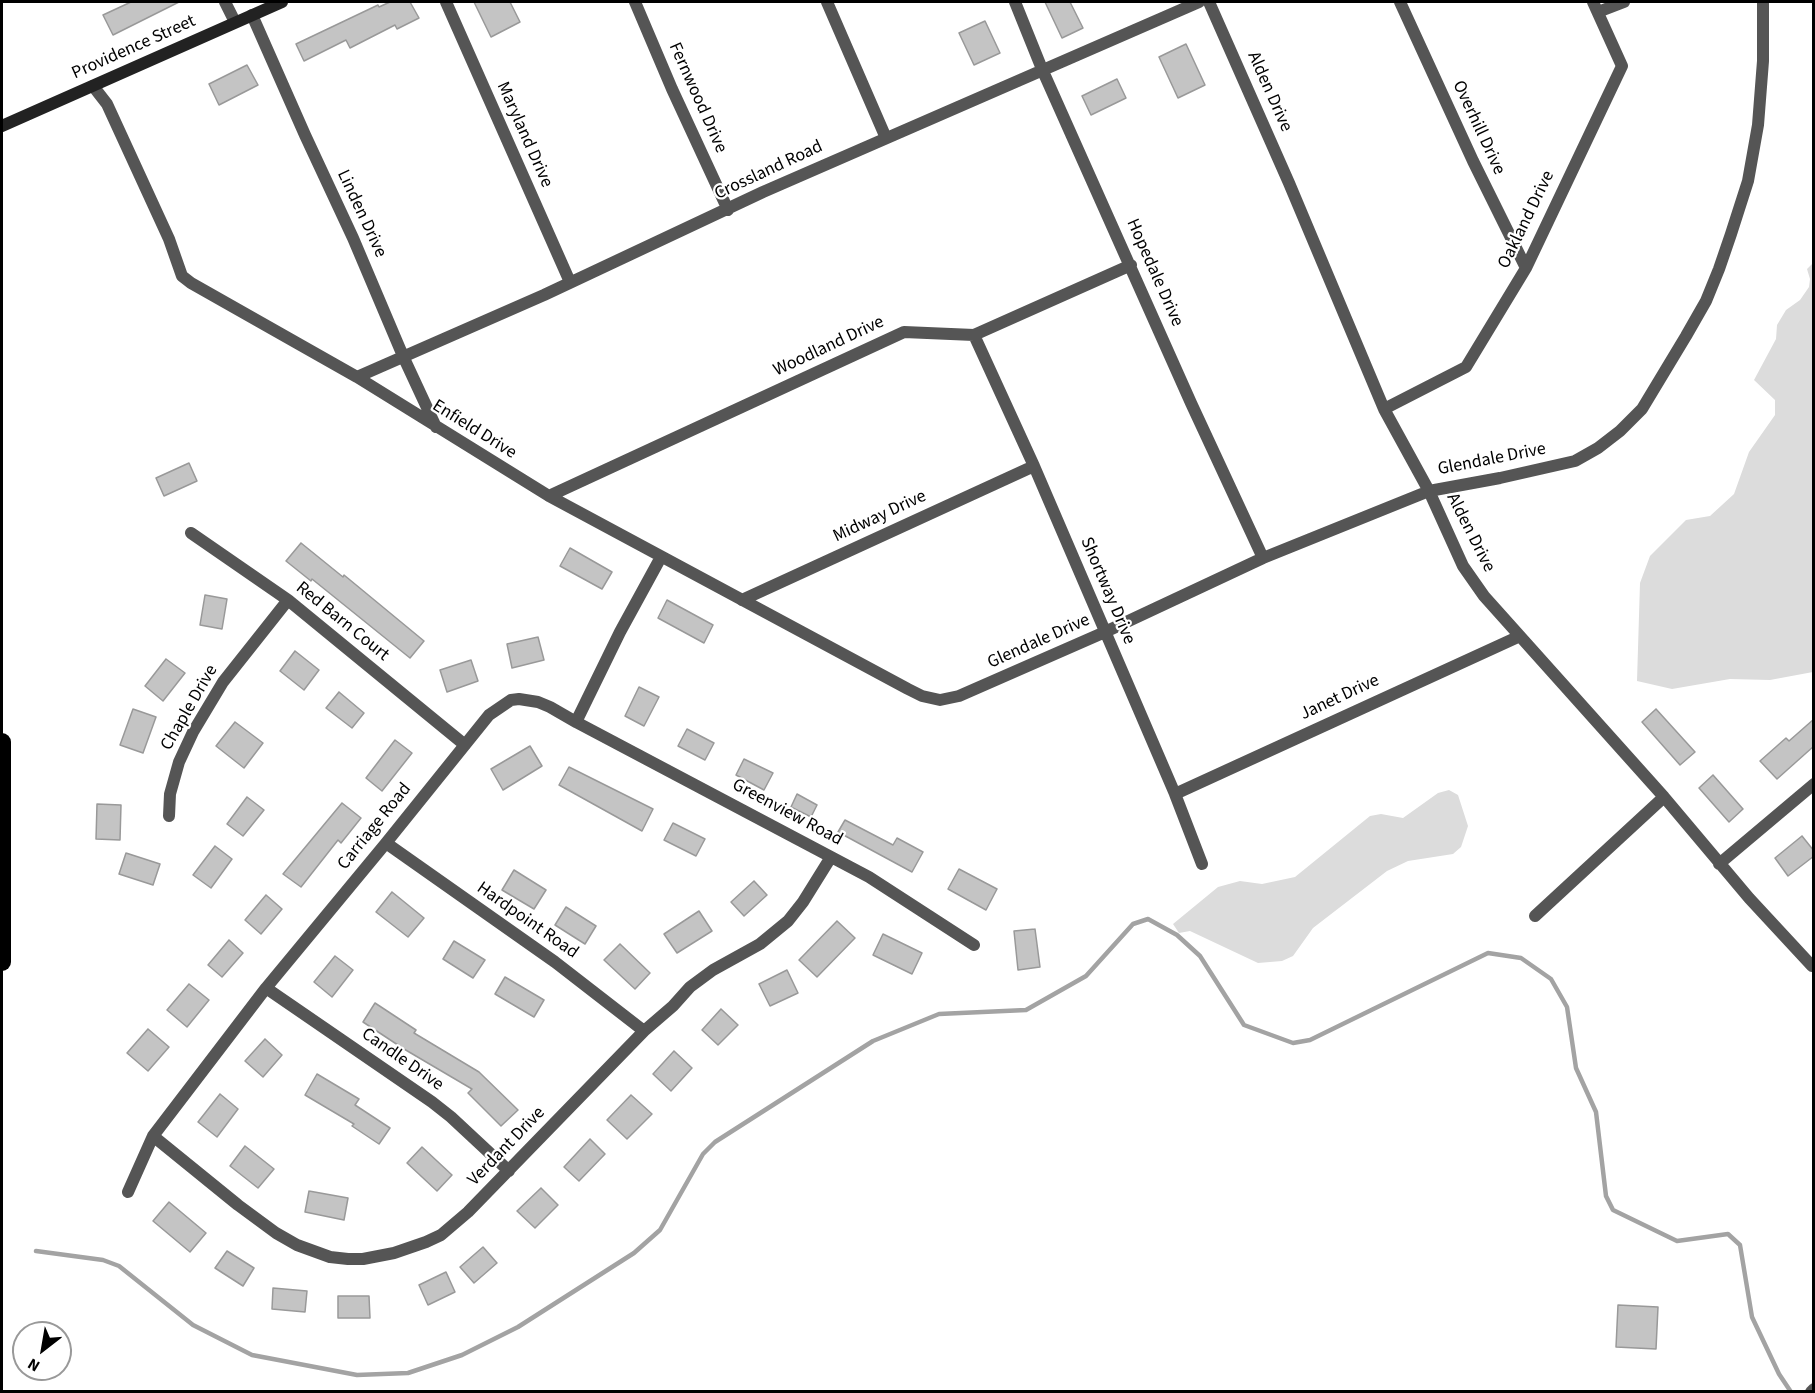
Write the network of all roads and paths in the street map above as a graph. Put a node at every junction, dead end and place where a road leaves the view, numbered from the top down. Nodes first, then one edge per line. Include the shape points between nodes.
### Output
1 (225, 2) edge
2 (282, 2) edge
3 (446, 2) edge
4 (635, 2) edge
5 (826, 2) edge
6 (1015, 2) edge
7 (1199, 2) edge
8 (1209, 2) edge
9 (1400, 2) edge
10 (1624, 2) edge
11 (1763, 2) edge
12 (1595, 7) edge
13 (252, 15) junction
14 (235, 22) junction
15 (1042, 69) junction
16 (93, 86) junction
17 (2, 126) edge
18 (886, 138) junction
19 (728, 210) junction
20 (1131, 265) junction
21 (1526, 268) junction
22 (570, 282) junction
23 (974, 335) junction
24 (403, 356) junction
25 (357, 377) junction
26 (1384, 409) junction
27 (436, 428) junction
28 (1034, 466) junction
29 (1429, 491) junction
30 (549, 496) junction
31 (191, 533) dead end
32 (661, 557) junction
33 (1263, 558) junction
34 (288, 600) junction
35 (742, 600) junction
36 (1105, 632) junction
37 (1520, 636) junction
38 (940, 700) joint
39 (576, 722) junction
40 (2, 742) edge
41 (465, 745) junction
42 (1814, 784) edge
43 (1175, 794) junction
44 (1664, 797) junction
45 (170, 816) dead end
46 (386, 843) junction
47 (831, 857) junction
48 (1202, 864) dead end
49 (1719, 864) junction
50 (1535, 916) dead end
51 (974, 945) dead end
52 (2, 962) edge
53 (1812, 966) edge
54 (266, 988) junction
55 (644, 1031) junction
56 (153, 1136) junction
57 (509, 1171) junction
58 (128, 1192) dead end

1 - 14 street
2 - 13 main road, Providence Street
3 - 22 street, Maryland Drive
4 - 19 street, Fernwood Drive
5 - 18 street
6 - 15 street, Hopedale Drive
7 - 15 street, Crossland Road
8 - 26 street, Alden Drive
9 - 21 street, Overhill Drive
10 - 12 street
11 - 29 street, Glendale Drive via 1758,125 1748,181 1706,301 1642,409 1620,431 1575,461
12 - 21 street, Oakland Drive via 1622,66
13 - 14 main road, Providence Street
13 - 24 street, Linden Drive
14 - 16 main road, Providence Street
15 - 18 street, Crossland Road
15 - 20 street, Hopedale Drive
16 - 17 main road, Providence Street
16 - 25 street, Enfield Drive via 107,104 182,276
18 - 19 street, Crossland Road
19 - 22 street, Crossland Road
20 - 23 street, Woodland Drive
20 - 33 street, Hopedale Drive
21 - 26 street, Oakland Drive via 1466,367
22 - 24 street, Crossland Road
23 - 28 street, Shortway Drive
23 - 30 street, Woodland Drive via 904,332
24 - 25 street, Crossland Road
24 - 27 street, Linden Drive
25 - 27 street, Enfield Drive
26 - 29 street, Alden Drive
27 - 30 street, Enfield Drive
28 - 35 street, Midway Drive
28 - 36 street, Shortway Drive
29 - 33 street, Glendale Drive
29 - 37 street, Alden Drive via 1463,566
30 - 32 street, Enfield Drive
31 - 34 street, Red Barn Court
32 - 35 street, Enfield Drive
32 - 39 street
33 - 36 street, Glendale Drive
34 - 41 street, Red Barn Court
34 - 45 street, Chaple Drive via 223,682 193,732 178,762 170,794
35 - 38 street, Enfield Drive via 915,693
36 - 38 street, Glendale Drive via 959,696
36 - 43 street, Shortway Drive
37 - 43 street, Janet Drive
37 - 44 street, Alden Drive
39 - 41 street, Carriage Road via 550,706 511,700 489,715
39 - 47 street, Greenview Road
40 - 52 highway
41 - 46 street, Carriage Road
42 - 49 street
43 - 48 street, Shortway Drive
44 - 49 street, Alden Drive
44 - 50 street
46 - 54 street, Carriage Road
46 - 55 street, Hardpoint Road via 555,962
47 - 51 street, Greenview Road
47 - 55 street, Verdant Drive via 788,921 760,944 690,987
49 - 53 street, Alden Drive
54 - 56 street, Carriage Road
54 - 57 street, Candle Drive via 432,1102
55 - 57 street, Verdant Drive
56 - 57 street, Verdant Drive via 276,1233 330,1257 348,1259 394,1253 441,1235
56 - 58 street, Carriage Road

